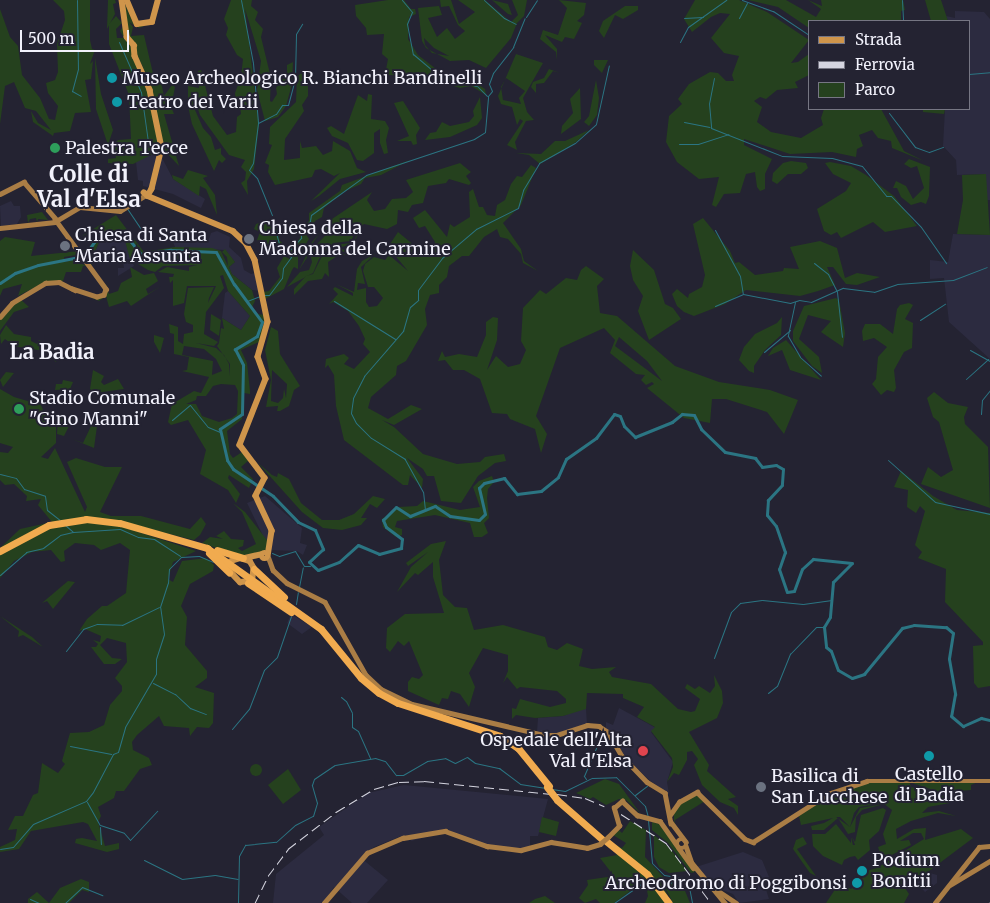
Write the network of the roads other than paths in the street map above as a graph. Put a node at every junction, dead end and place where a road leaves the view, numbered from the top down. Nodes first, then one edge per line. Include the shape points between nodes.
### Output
1 (122, 0) edge
2 (127, 0) edge
3 (158, 0) edge
4 (0, 194) edge
5 (148, 194) junction
6 (56, 221) junction
7 (0, 228) edge
8 (0, 317) edge
9 (159, 535) junction
10 (168, 536) junction
11 (0, 552) edge
12 (265, 557) junction
13 (244, 558) junction
14 (230, 566) junction
15 (254, 568) junction
16 (250, 580) junction
17 (339, 648) junction
18 (345, 660) junction
19 (616, 747) junction
20 (990, 780) edge
21 (653, 785) junction
22 (548, 787) junction
23 (660, 789) junction
24 (692, 792) junction
25 (669, 804) junction
26 (668, 815) junction
27 (679, 831) junction
28 (604, 841) junction
29 (678, 843) junction
30 (686, 844) junction
31 (990, 846) edge
32 (990, 861) edge
33 (698, 872) junction
34 (956, 879) junction
35 (719, 893) junction
36 (324, 903) edge
37 (668, 903) edge
38 (726, 903) edge
39 (736, 903) edge
40 (935, 903) edge

1 - 5 main road via 127,38 134,46 134,56 151,92 162,148
2 - 3 main road via 137,24 151,24
4 - 6 main road via 23,182
5 - 6 main road via 122,210 106,212 85,208
5 - 12 main road via 238,235 254,257 268,326 258,358 266,380 240,444 264,476 256,499 273,535
6 - 7 main road
6 - 8 main road via 71,237 106,290 100,297 85,295 59,282 45,283 15,301
9 - 11 highway via 108,522 70,522 40,531
9 - 14 highway via 207,552
9 - 18 highway via 222,558 321,632
10 - 11 highway via 111,521 69,520 37,530
10 - 13 highway
10 - 17 highway via 219,554 313,623
12 - 13 main road
12 - 15 main road
12 - 19 main road via 274,572 294,589 325,602 366,675 386,692 412,704 544,736 598,725 607,731
13 - 14 main road
13 - 15 main road
14 - 16 main road via 240,582
15 - 16 main road
15 - 17 highway via 328,634
16 - 18 highway via 320,632
17 - 22 highway via 361,678 379,693 398,703 500,736 518,748
18 - 22 highway via 361,681 386,700 500,738 516,750
19 - 21 main road
19 - 21 main road
20 - 24 main road via 869,780 829,793 753,842 744,838 700,794
21 - 23 main road
22 - 28 highway, bridge
23 - 25 main road
23 - 26 main road via 666,798
24 - 25 main road
24 - 26 main road
25 - 26 main road
26 - 27 main road
27 - 29 main road
27 - 30 main road
28 - 29 main road via 619,826 614,808 618,802 627,802 641,816 662,823
28 - 36 main road via 589,848 553,842 521,850 487,846 460,834 441,831 402,838 366,854
28 - 37 highway via 646,875
29 - 30 main road
29 - 30 main road
29 - 33 main road
30 - 33 main road via 686,851
31 - 34 main road via 979,847
32 - 34 main road
33 - 35 main road
34 - 40 main road
35 - 38 main road
35 - 39 main road

